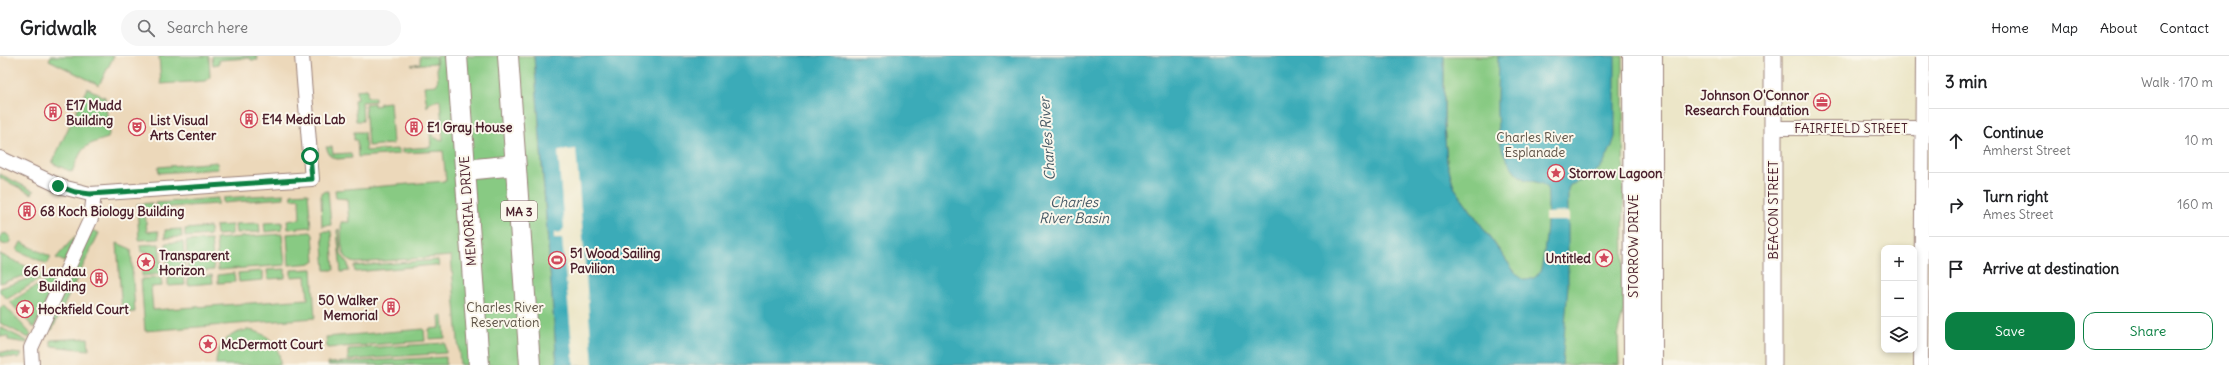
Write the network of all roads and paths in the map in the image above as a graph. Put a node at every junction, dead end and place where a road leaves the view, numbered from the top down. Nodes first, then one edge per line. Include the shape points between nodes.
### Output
1 (302, 56) edge
2 (457, 56) edge
3 (508, 56) edge
4 (1633, 56) edge
5 (1652, 56) edge
6 (1773, 56) edge
7 (1923, 56) edge
8 (1773, 128) junction
9 (1926, 128) edge
10 (0, 158) edge
11 (515, 162) junction
12 (465, 170) junction
13 (94, 194) junction
14 (32, 365) edge
15 (480, 365) edge
16 (530, 365) edge
17 (1634, 365) edge
18 (1652, 365) edge
19 (1774, 365) edge
20 (1921, 365) edge

1 - 13 street via 312,179
2 - 12 highway, MEMORIAL DRIVE
3 - 11 highway, MA 3
4 - 17 highway, STORROW DRIVE
5 - 18 highway, STORROW DRIVE
6 - 8 main road, BEACON STREET
7 - 9 street
8 - 9 street, FAIRFIELD STREET
8 - 19 main road, BEACON STREET
9 - 20 street
10 - 13 street via 62,188
11 - 12 highway via 506,166
11 - 16 highway, MA 3
12 - 15 highway, MEMORIAL DRIVE
13 - 14 street via 90,218 31,348

